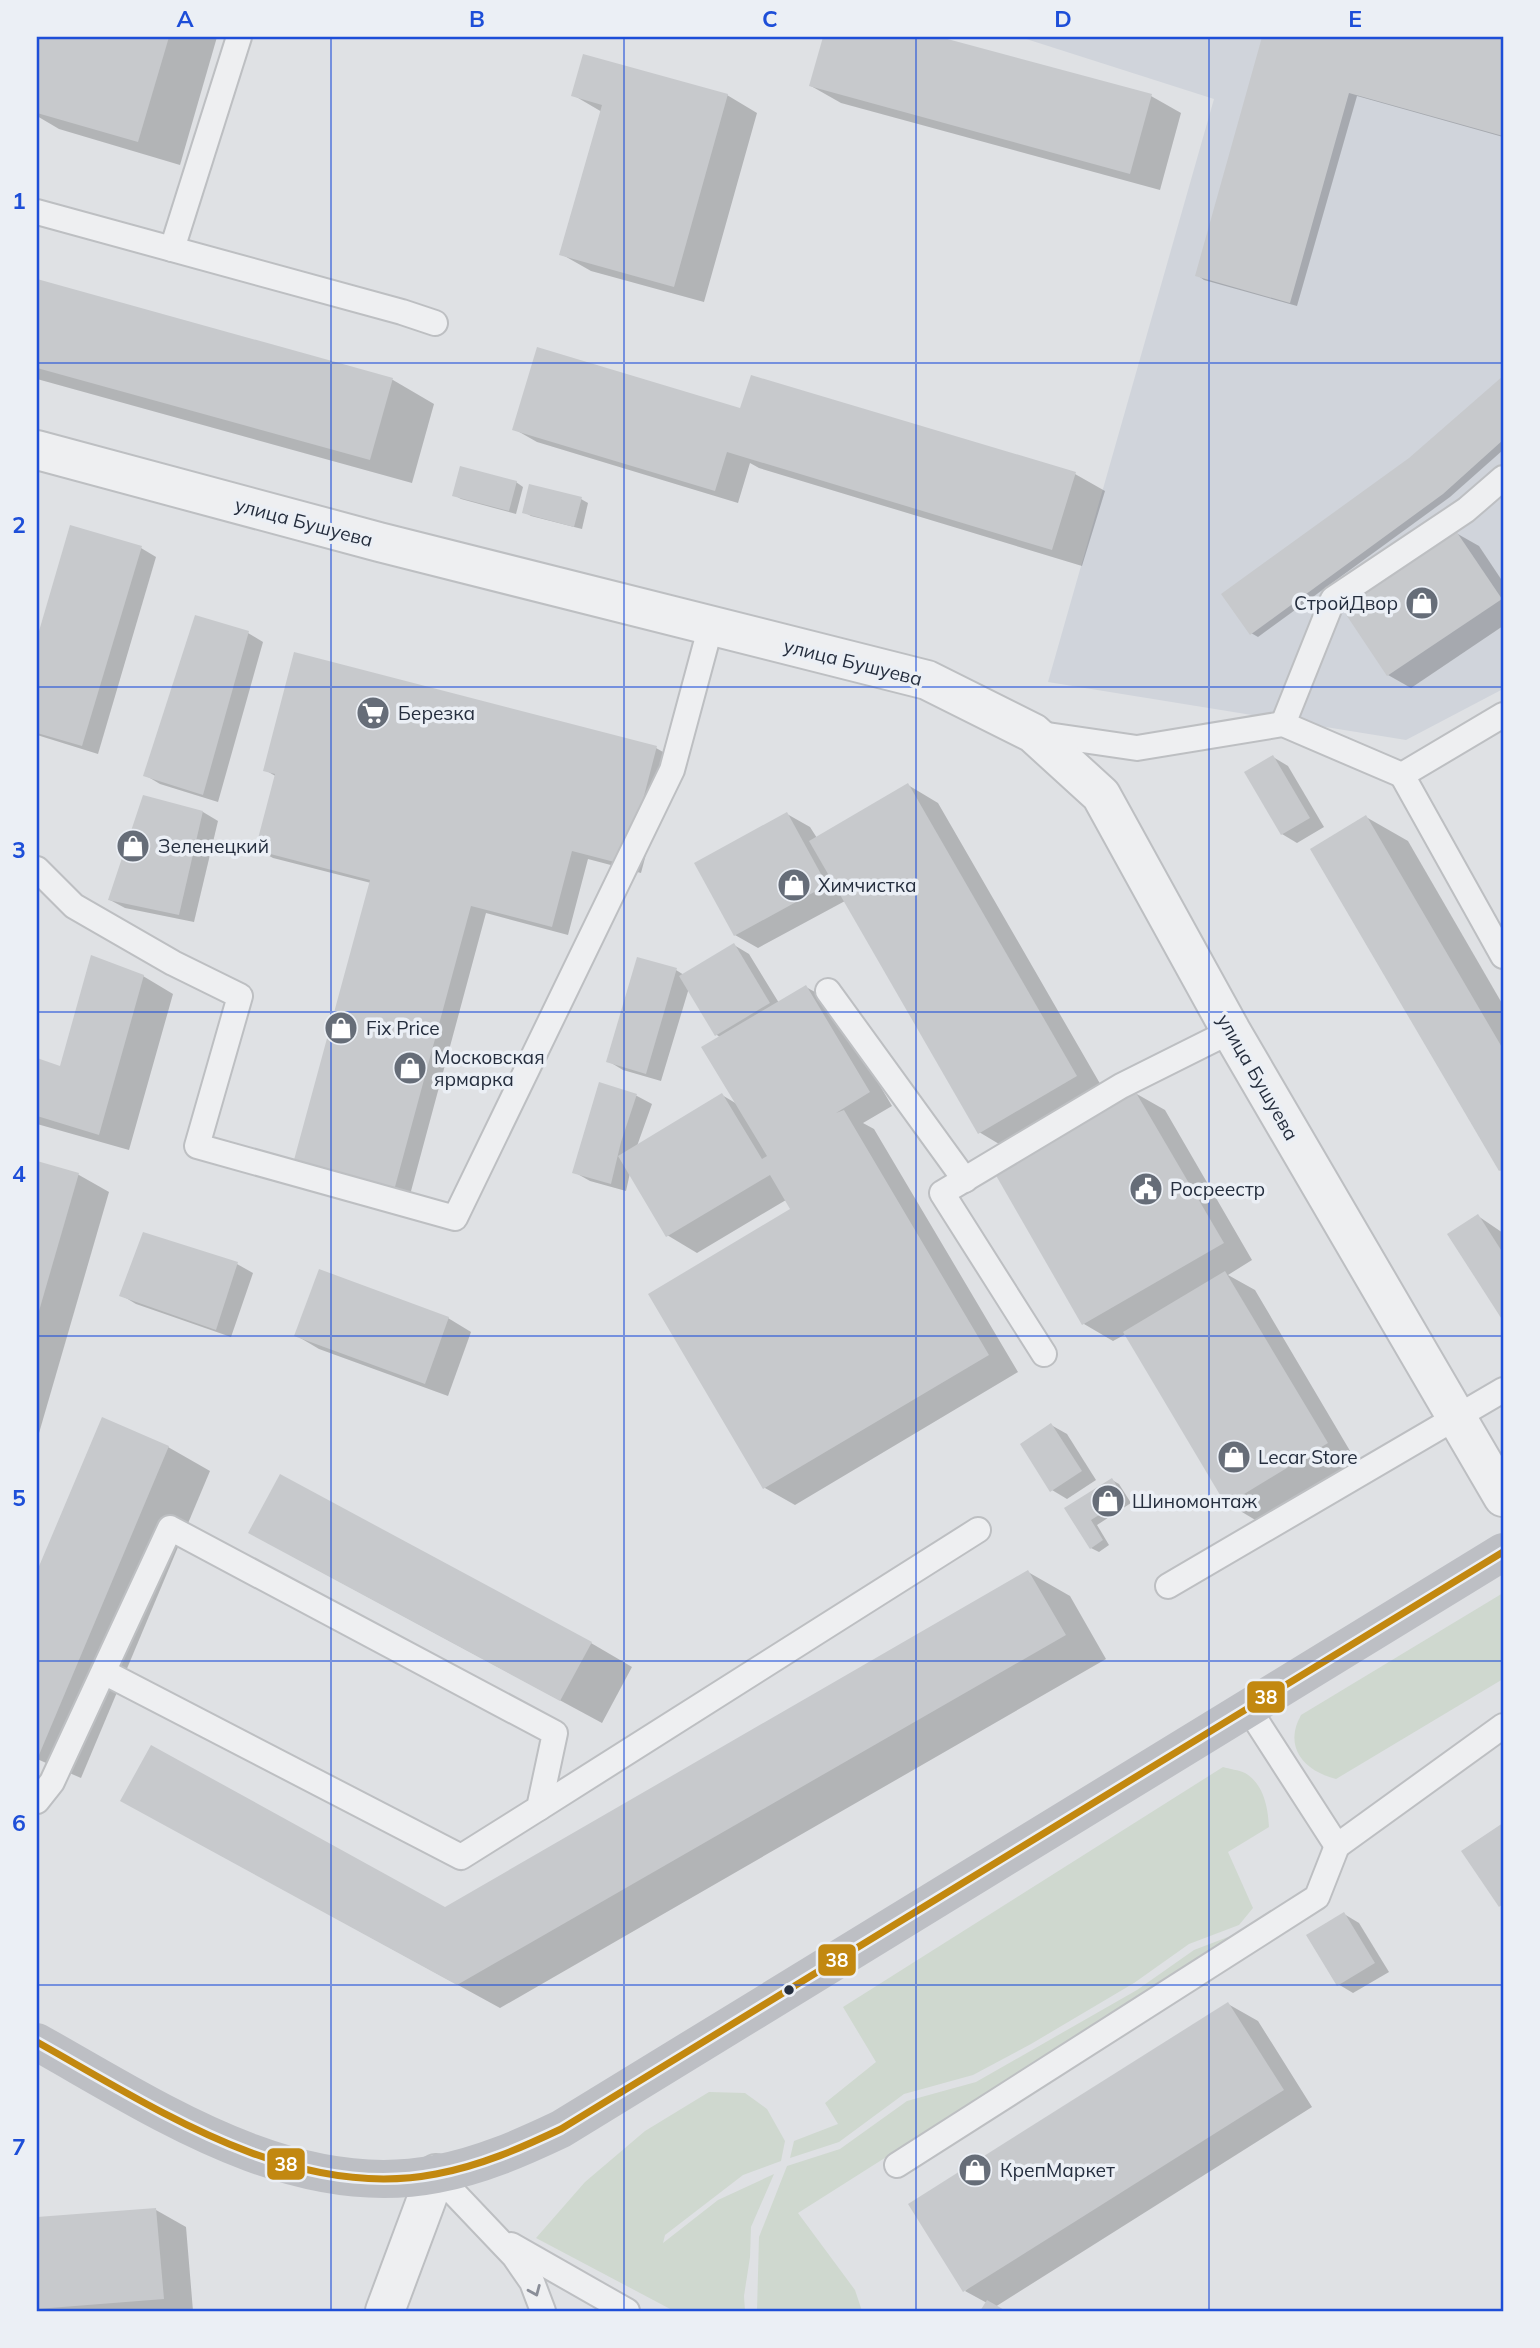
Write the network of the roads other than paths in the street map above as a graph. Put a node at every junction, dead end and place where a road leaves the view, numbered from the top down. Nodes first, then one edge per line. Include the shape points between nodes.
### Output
1 (239, 37) edge
2 (37, 212) edge
3 (172, 249) junction
4 (435, 323) dead end
5 (37, 450) edge
6 (1503, 478) edge
7 (710, 625) junction
8 (1503, 715) edge
9 (1283, 724) junction
10 (1033, 733) junction
11 (1402, 775) junction
12 (37, 869) edge
13 (1503, 956) edge
14 (828, 991) dead end
15 (1231, 1031) junction
16 (965, 1180) junction
17 (1044, 1354) dead end
18 (1503, 1390) edge
19 (1456, 1418) junction
20 (1503, 1497) edge
21 (978, 1531) dead end
22 (1503, 1552) edge
23 (1168, 1586) dead end
24 (104, 1672) junction
25 (1248, 1708) junction
26 (1503, 1726) edge
27 (37, 1801) edge
28 (539, 1808) junction
29 (1337, 1846) junction
30 (37, 2042) edge
31 (897, 2165) dead end
32 (436, 2174) junction
33 (492, 2235) junction
34 (385, 2311) edge
35 (543, 2311) edge
36 (627, 2311) edge

1 - 3 lane
2 - 3 lane
3 - 4 lane
5 - 7 street, улица Бушуева
6 - 9 lane via 1466,510 1333,598
7 - 10 street, улица Бушуева via 927,680
7 - 12 lane via 672,770 455,1218 197,1146 240,996 74,906
8 - 11 lane
9 - 10 lane via 1137,748
9 - 11 lane
10 - 15 street, улица Бушуева via 1101,795
11 - 13 lane
14 - 16 lane
15 - 16 lane via 1121,1086
15 - 19 street, улица Бушуева
16 - 17 lane via 942,1192
18 - 19 lane
19 - 20 street, улица Бушуева
19 - 23 lane
21 - 28 lane
22 - 25 main road
24 - 27 lane via 51,1782
24 - 28 lane via 461,1857
24 - 28 lane via 170,1528 555,1733
25 - 29 lane
25 - 32 main road via 561,2129 499,2156
26 - 29 lane
29 - 31 lane via 1317,1897
30 - 32 main road via 248,2153 345,2176 383,2179
32 - 33 lane
32 - 34 street
33 -> 35 lane via 532,2282
33 - 36 lane

